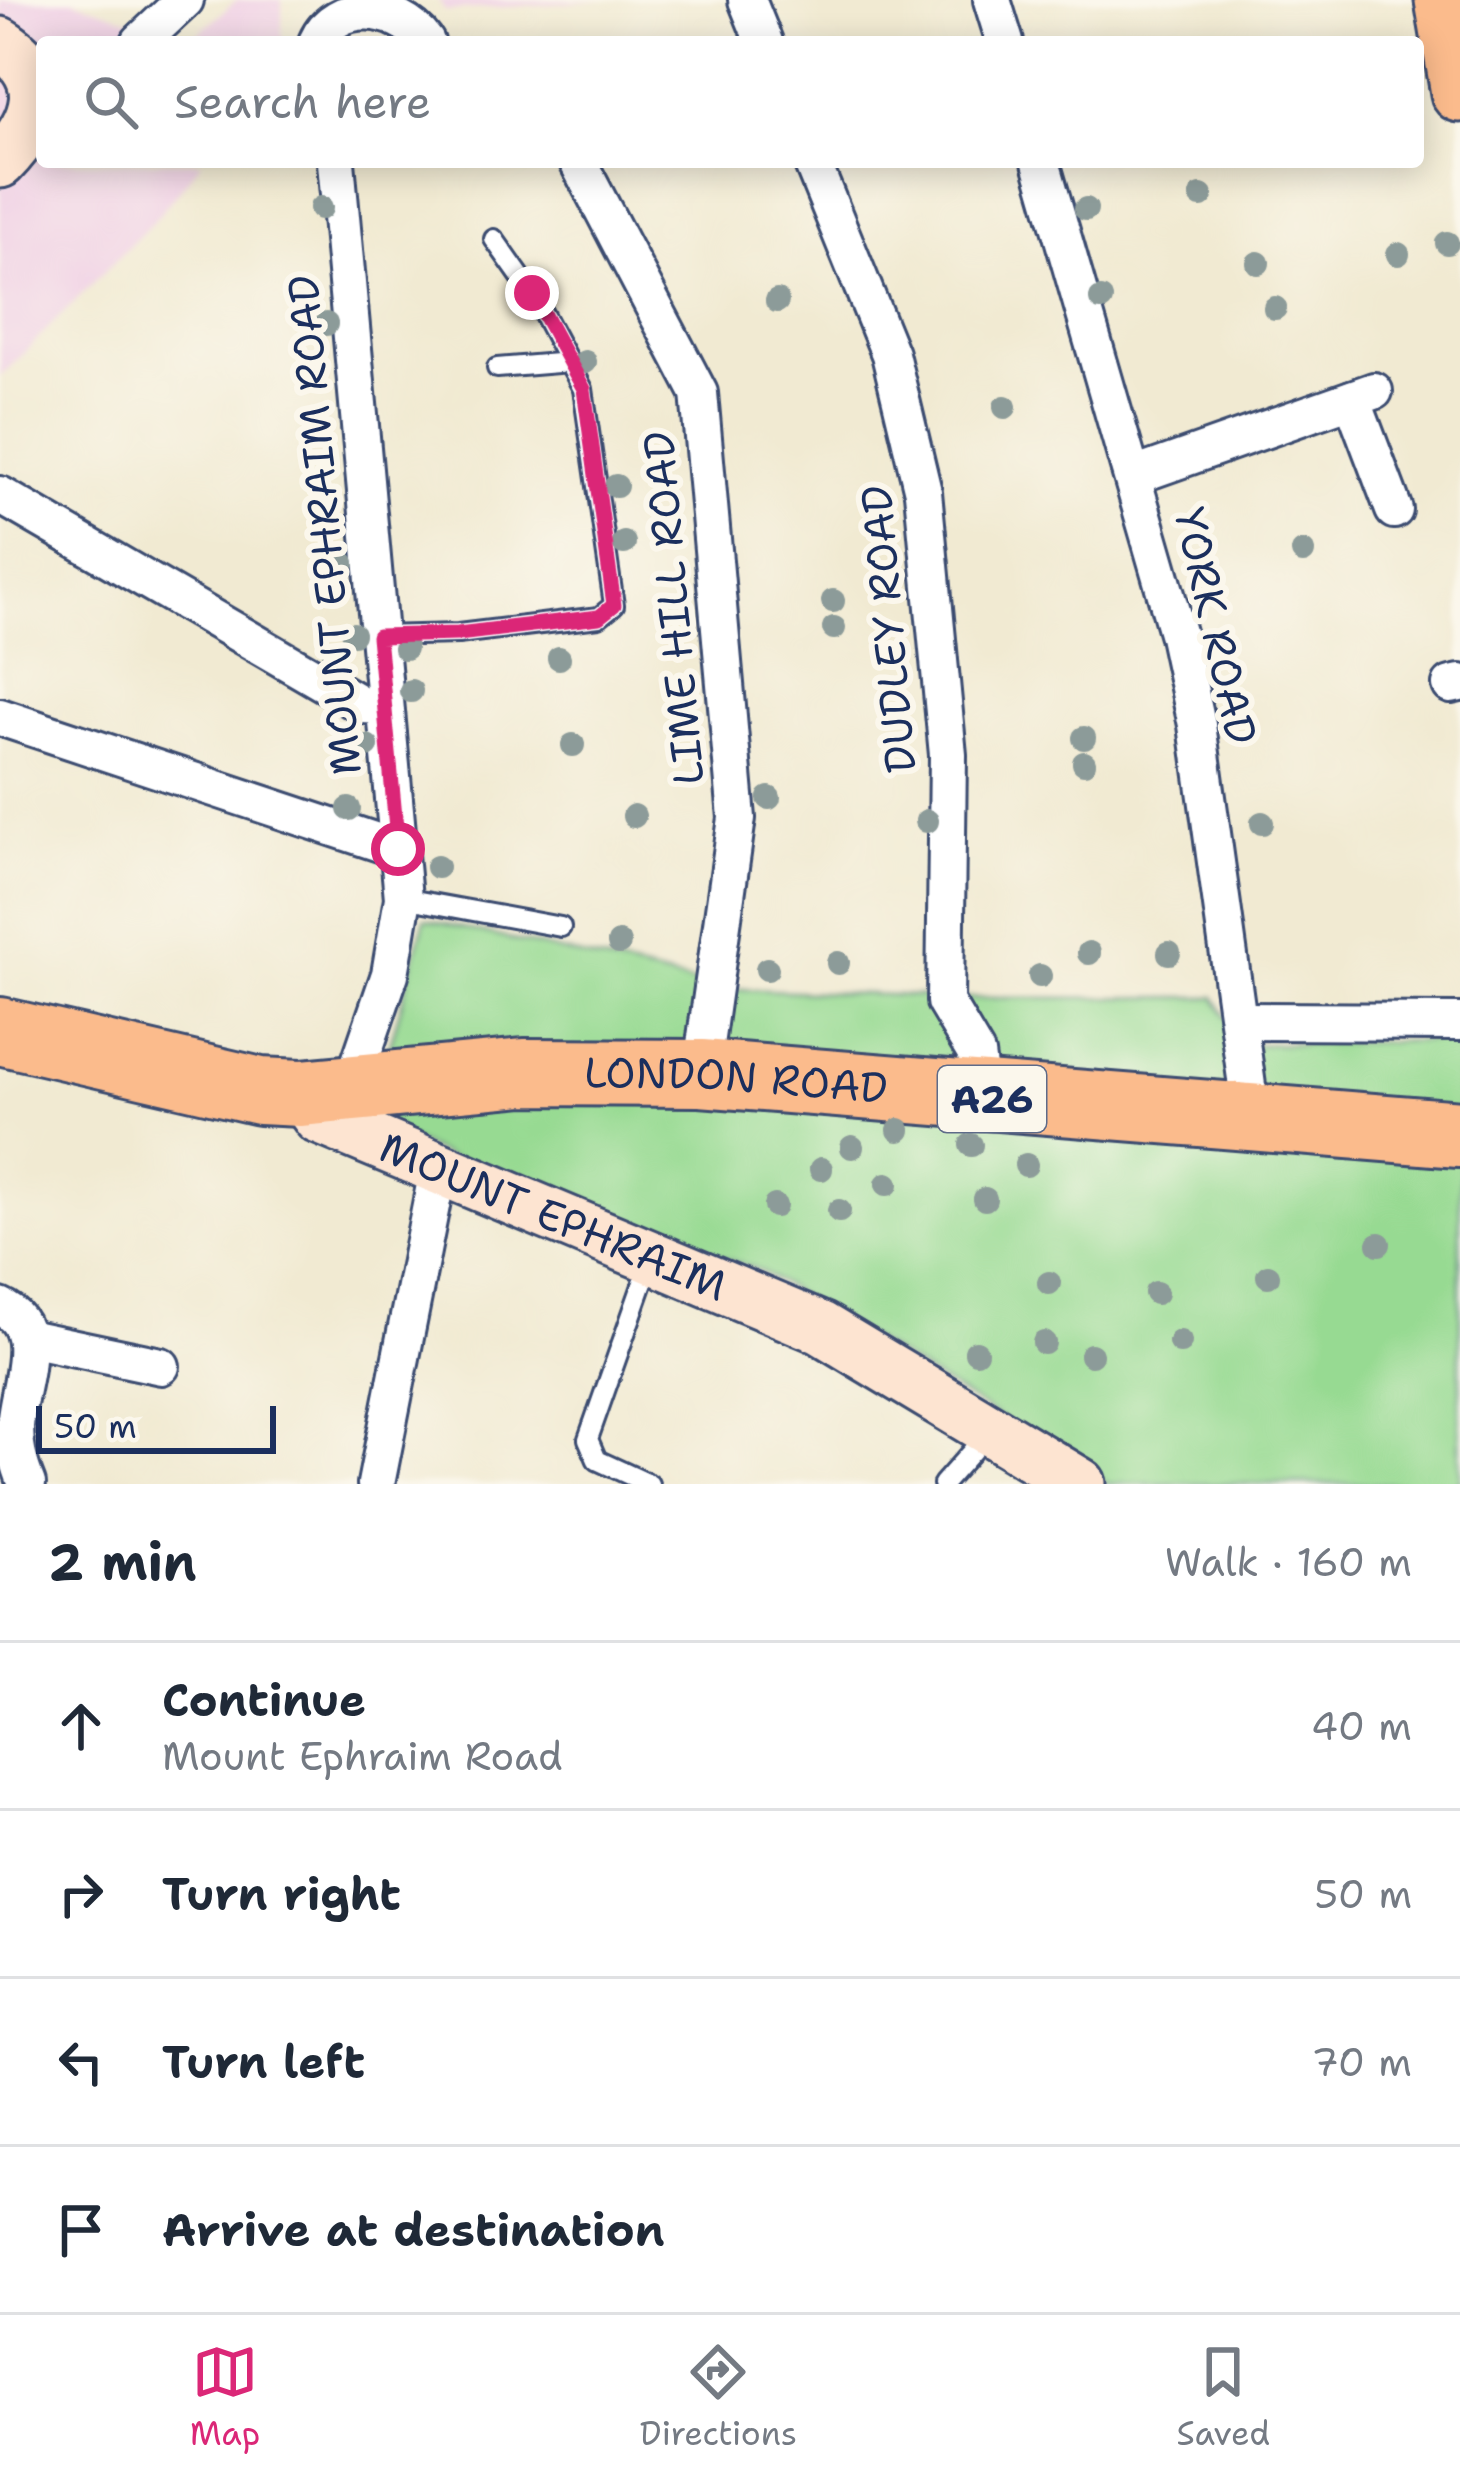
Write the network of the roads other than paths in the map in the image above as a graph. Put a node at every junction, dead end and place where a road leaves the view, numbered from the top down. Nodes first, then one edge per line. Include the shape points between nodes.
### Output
1 (184, 0) edge
2 (747, 0) edge
3 (992, 0) edge
4 (1444, 0) edge
5 (351, 2) edge
6 (146, 36) edge
7 (320, 36) edge
8 (422, 36) edge
9 (762, 36) edge
10 (1003, 36) edge
11 (22, 57) edge
12 (36, 90) edge
13 (1460, 93) edge
14 (36, 99) edge
15 (20, 146) edge
16 (337, 168) edge
17 (581, 168) edge
18 (814, 168) edge
19 (1043, 168) edge
20 (494, 239) dead end
21 (570, 362) junction
22 (497, 368) dead end
23 (1134, 476) junction
24 (0, 494) edge
25 (1394, 510) dead end
26 (378, 636) junction
27 (385, 706) junction
28 (0, 718) edge
29 (398, 849) junction
30 (403, 898) junction
31 (561, 927) dead end
32 (1241, 1021) junction
33 (1460, 1022) edge
34 (0, 1031) edge
35 (701, 1073) junction
36 (326, 1090) junction
37 (982, 1098) junction
38 (1252, 1122) junction
39 (1460, 1134) edge
40 (438, 1170) junction
41 (652, 1257) junction
42 (0, 1307) edge
43 (28, 1338) junction
44 (161, 1366) dead end
45 (992, 1430) junction
46 (1070, 1482) edge
47 (27, 1484) edge
48 (376, 1484) edge
49 (649, 1484) edge
50 (943, 1484) edge

1 - 6 street
2 - 9 street
3 - 10 street
4 - 13 main road
5 - 7 street via 331,14
5 - 8 street via 379,3 406,16
11 - 12 street
14 - 15 street
16 - 26 street, MOUNT EPHRAIM ROAD
17 - 35 street, LIME HILL ROAD via 699,392 737,818
18 - 37 street, DUDLEY ROAD via 890,354 923,492 947,755 945,1002 976,1054
19 - 23 street, YORK ROAD
20 - 21 lane
21 - 22 lane
21 - 26 lane via 584,389 614,605 599,617
23 - 25 street via 1363,395
23 - 32 street, YORK ROAD via 1197,724
24 - 27 street via 362,705
26 - 27 street, MOUNT EPHRAIM ROAD
27 - 29 street, MOUNT EPHRAIM ROAD
28 - 29 street
29 - 30 street, MOUNT EPHRAIM ROAD
30 - 31 lane
30 - 36 street, MOUNT EPHRAIM ROAD via 390,974
32 - 33 street
32 - 38 street, YORK ROAD
34 - 36 highway, A26 via 260,1091
35 - 36 highway, LONDON ROAD / A26 via 524,1072
35 - 37 highway, LONDON ROAD / A26
36 - 40 street, MOUNT EPHRAIM via 319,1118
37 - 38 highway, LONDON ROAD / A26
38 - 39 highway, LONDON ROAD / A26
40 - 41 street, MOUNT EPHRAIM
40 - 48 street
41 - 45 street, MOUNT EPHRAIM via 821,1328
41 - 49 lane via 587,1439 597,1460
42 - 43 street via 15,1313
43 - 44 street
43 - 47 street via 15,1423
45 - 46 street, MOUNT EPHRAIM
45 - 50 lane

